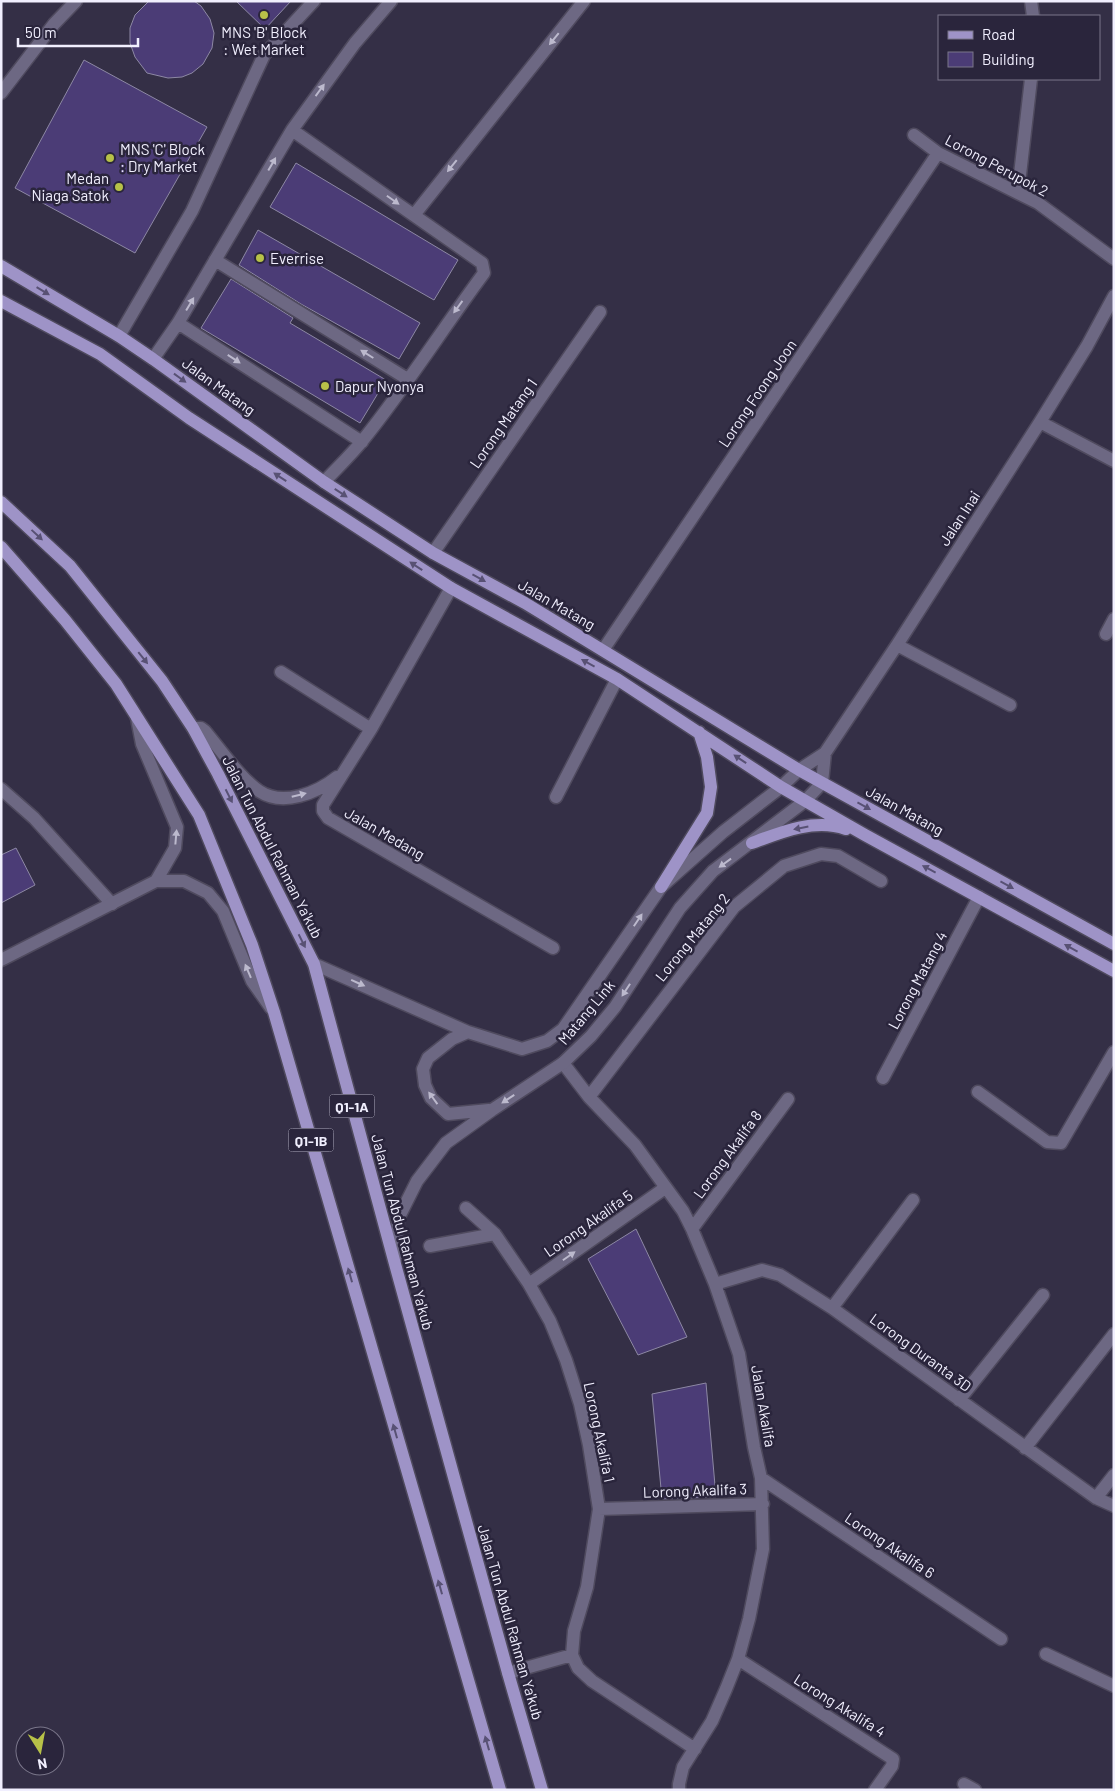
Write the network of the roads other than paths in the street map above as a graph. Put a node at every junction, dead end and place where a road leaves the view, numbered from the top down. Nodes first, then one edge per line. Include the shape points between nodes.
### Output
1 (76, 1) edge
2 (314, 1) edge
3 (391, 1) edge
4 (584, 1) edge
5 (1031, 1) edge
6 (1033, 15) edge
7 (1031, 80) edge
8 (1, 93) edge
9 (292, 130) junction
10 (914, 135) dead end
11 (938, 153) junction
12 (1018, 192) junction
13 (414, 215) junction
14 (1114, 259) edge
15 (215, 260) junction
16 (1, 266) edge
17 (1114, 296) edge
18 (1, 301) edge
19 (600, 312) dead end
20 (178, 323) junction
21 (119, 336) junction
22 (153, 359) junction
23 (409, 380) junction
24 (1040, 422) junction
25 (362, 442) junction
26 (1114, 461) edge
27 (324, 482) junction
28 (1, 502) edge
29 (1, 547) edge
30 (433, 553) junction
31 (451, 588) junction
32 (1114, 619) edge
33 (1106, 634) dead end
34 (898, 644) junction
35 (603, 650) junction
36 (281, 672) dead end
37 (617, 679) junction
38 (1010, 705) dead end
39 (136, 714) junction
40 (193, 728) junction
41 (371, 729) junction
42 (700, 732) junction
43 (824, 753) junction
44 (347, 770) junction
45 (799, 770) junction
46 (822, 783) junction
47 (781, 787) junction
48 (1, 789) edge
49 (556, 797) dead end
50 (805, 801) junction
51 (865, 835) junction
52 (752, 843) junction
53 (156, 881) junction
54 (881, 881) dead end
55 (661, 887) junction
56 (979, 897) junction
57 (112, 904) junction
58 (1113, 942) edge
59 (552, 948) dead end
60 (1, 960) edge
61 (314, 964) junction
62 (1114, 971) edge
63 (274, 1012) junction
64 (468, 1032) junction
65 (1114, 1052) edge
66 (563, 1064) junction
67 (883, 1078) dead end
68 (978, 1092) dead end
69 (589, 1097) junction
70 (788, 1099) dead end
71 (492, 1110) junction
72 (665, 1188) junction
73 (913, 1200) dead end
74 (466, 1208) dead end
75 (692, 1229) junction
76 (495, 1234) junction
77 (430, 1246) dead end
78 (395, 1264) junction
79 (529, 1284) junction
80 (715, 1284) junction
81 (1043, 1295) dead end
82 (832, 1308) junction
83 (1114, 1334) edge
84 (959, 1400) junction
85 (1025, 1448) junction
86 (1114, 1475) edge
87 (761, 1478) junction
88 (1096, 1498) junction
89 (763, 1504) junction
90 (1114, 1506) edge
91 (599, 1509) junction
92 (1001, 1638) dead end
93 (1046, 1654) dead end
94 (572, 1655) junction
95 (738, 1659) junction
96 (508, 1673) junction
97 (1114, 1686) edge
98 (695, 1748) junction
99 (500, 1790) edge
100 (542, 1790) edge
101 (679, 1790) edge
102 (875, 1790) edge

1 - 8 street via 54,24
2 - 21 street via 264,55 192,211
9 -> 3 street via 355,43
4 -> 13 street
5 - 6 street
7 - 12 street
9 -> 13 street
15 -> 9 street
10 - 11 street, Lorong Perupok 2
11 - 12 street, Lorong Perupok 2
11 - 35 street, Lorong Foong Joon
12 - 14 street, Lorong Perupok 2
13 -> 23 street via 482,263 484,273
20 -> 15 street
23 -> 15 street
16 -> 21 main road, Jalan Matang
17 - 24 street, Jalan Inai
31 -> 18 main road via 189,418 100,354
19 - 30 street, Lorong Matang 1
20 - 22 street
20 -> 25 street
21 - 22 main road, Jalan Matang
22 -> 27 main road, Jalan Matang
23 - 25 street
24 - 26 street
24 - 34 street, Jalan Inai
25 - 27 street
27 -> 30 main road, Jalan Matang
28 -> 40 main road, Jalan Tun Abdul Rahman Ya'kub / Q1-1A via 70,566 162,681
29 - 39 main road, Q1-1B via 65,620
30 -> 35 main road, Jalan Matang
37 -> 31 main road
31 - 41 street, Jalan Medang
32 - 33 street
34 - 38 street
34 - 43 street, Jalan Inai
35 - 45 main road, Jalan Matang
36 - 41 street
37 - 42 main road
37 - 49 street
53 -> 39 street via 175,848 177,827 142,744
39 - 63 main road, Q1-1B via 199,815 252,945
40 -> 44 street via 206,731 249,784 270,796 287,798 310,793 323,788
40 -> 61 main road, Jalan Tun Abdul Rahman Ya'kub / Q1-1A
41 - 44 street, Jalan Medang
47 -> 42 main road
42 - 55 main road via 711,787 707,813
43 - 45 street, Matang Link
43 - 46 street
44 - 59 street, Jalan Medang via 323,805 328,818
45 - 46 main road, Jalan Matang
45 - 47 street, Matang Link
46 - 50 street, Matang Link
46 -> 58 main road, Jalan Matang
47 - 50 main road
47 - 55 street, Matang Link via 722,832
48 - 57 street via 34,818
50 - 51 main road
50 - 52 street, Matang Link
51 -> 52 main road via 837,826 811,825
56 -> 51 main road
52 -> 66 street, Matang Link via 714,871 680,908 615,1007
53 - 57 street
63 -> 53 street via 252,981 223,911 208,893 184,881
54 - 69 street, Lorong Matang 2 via 838,856 821,854 784,866 734,907
64 -> 55 street, Matang Link via 522,1049 547,1040 563,1029
62 -> 56 main road
56 - 67 street, Lorong Matang 4
57 - 60 street
61 -> 64 street, Matang Link
61 - 78 main road, Jalan Tun Abdul Rahman Ya'kub / Q1-1A
99 -> 63 main road, Q1-1B
71 -> 64 street via 448,1114 431,1098 425,1085 423,1069 428,1058 452,1039
65 - 68 street via 1061,1143 1047,1142
66 - 69 street, Jalan Akalifa
66 -> 71 street, Matang Link
69 - 72 street, Jalan Akalifa via 635,1145
70 - 75 street, Lorong Akalifa 8
71 - 78 street, Matang Link via 446,1143 417,1181 398,1219
72 - 75 street, Jalan Akalifa
79 -> 72 street, Lorong Akalifa 5
73 - 82 street
74 - 76 street, Lorong Akalifa 1
75 - 80 street, Jalan Akalifa
76 - 77 street
76 - 79 street, Lorong Akalifa 1
78 - 96 main road, Jalan Tun Abdul Rahman Ya'kub / Q1-1A
79 - 91 street, Lorong Akalifa 1 via 550,1321 580,1404
80 - 82 street, Lorong Duranta 3D via 762,1270 780,1275
80 - 87 street, Jalan Akalifa via 739,1354
81 - 84 street
82 - 84 street, Lorong Duranta 3D
83 - 85 street
84 - 85 street, Lorong Duranta 3D
85 - 88 street, Lorong Duranta 3D
86 - 88 street
87 - 89 street, Jalan Akalifa
87 - 92 street, Lorong Akalifa 6
88 - 90 street, Lorong Duranta 3D
89 - 91 street, Lorong Akalifa 3
89 - 95 street, Jalan Akalifa via 763,1548
91 - 94 street, Lorong Akalifa 1
93 - 97 street
94 - 96 street
94 - 98 street via 578,1668 592,1681
95 - 98 street, Jalan Akalifa via 712,1721
95 - 102 street, Lorong Akalifa 4 via 894,1759
96 - 100 main road, Jalan Tun Abdul Rahman Ya'kub / Q1-1A
98 - 101 street, Jalan Akalifa via 683,1767

